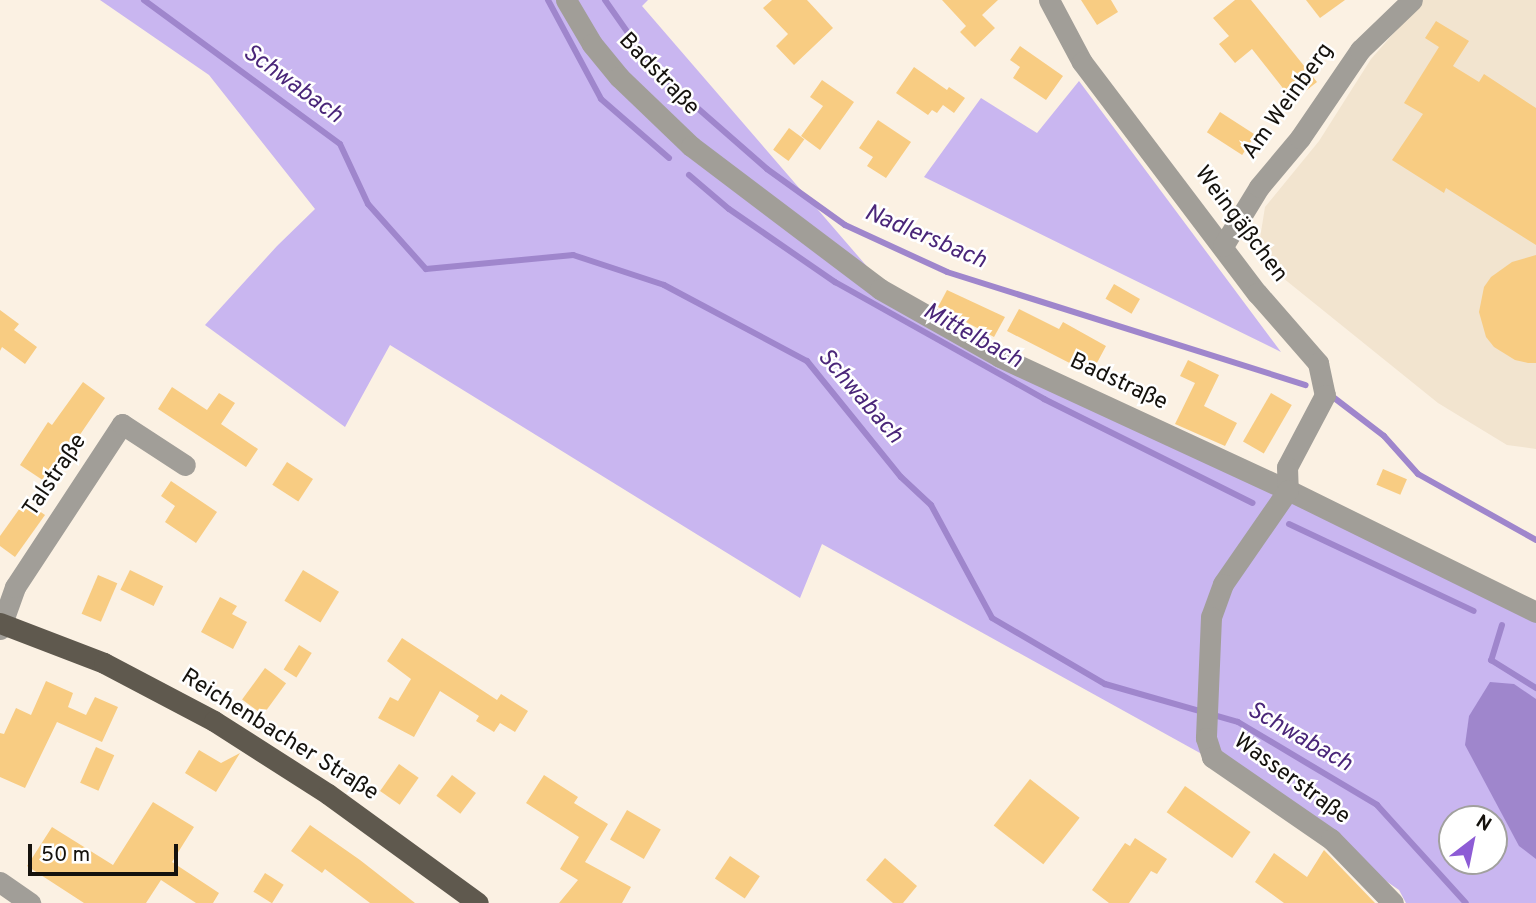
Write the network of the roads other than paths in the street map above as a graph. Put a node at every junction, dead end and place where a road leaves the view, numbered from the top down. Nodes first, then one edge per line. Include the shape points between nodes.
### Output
1 (566, 0) edge
2 (1049, 0) edge
3 (1412, 0) edge
4 (1223, 246) junction
5 (185, 465) dead end
6 (1288, 490) junction
7 (1536, 612) edge
8 (1, 625) edge
9 (0, 882) edge
10 (30, 903) edge
11 (477, 903) edge
12 (1393, 903) edge

1 - 6 street, Badstraße via 592,44 619,77 691,146 880,289 999,357
2 - 4 street, Weingäßchen via 1082,62
3 - 4 street, Am Weinberg via 1360,50 1300,138 1259,187
4 - 6 street, Weingäßchen via 1318,363 1325,395 1287,467
5 - 8 street, Talstraße via 122,425 15,587
6 - 7 street, Badstraße
6 - 12 street, Wasserstraße via 1223,584 1211,617 1206,738 1212,757 1331,839
8 - 11 main road, Reichenbacher Straße via 104,663 214,721 328,794
9 - 10 street

